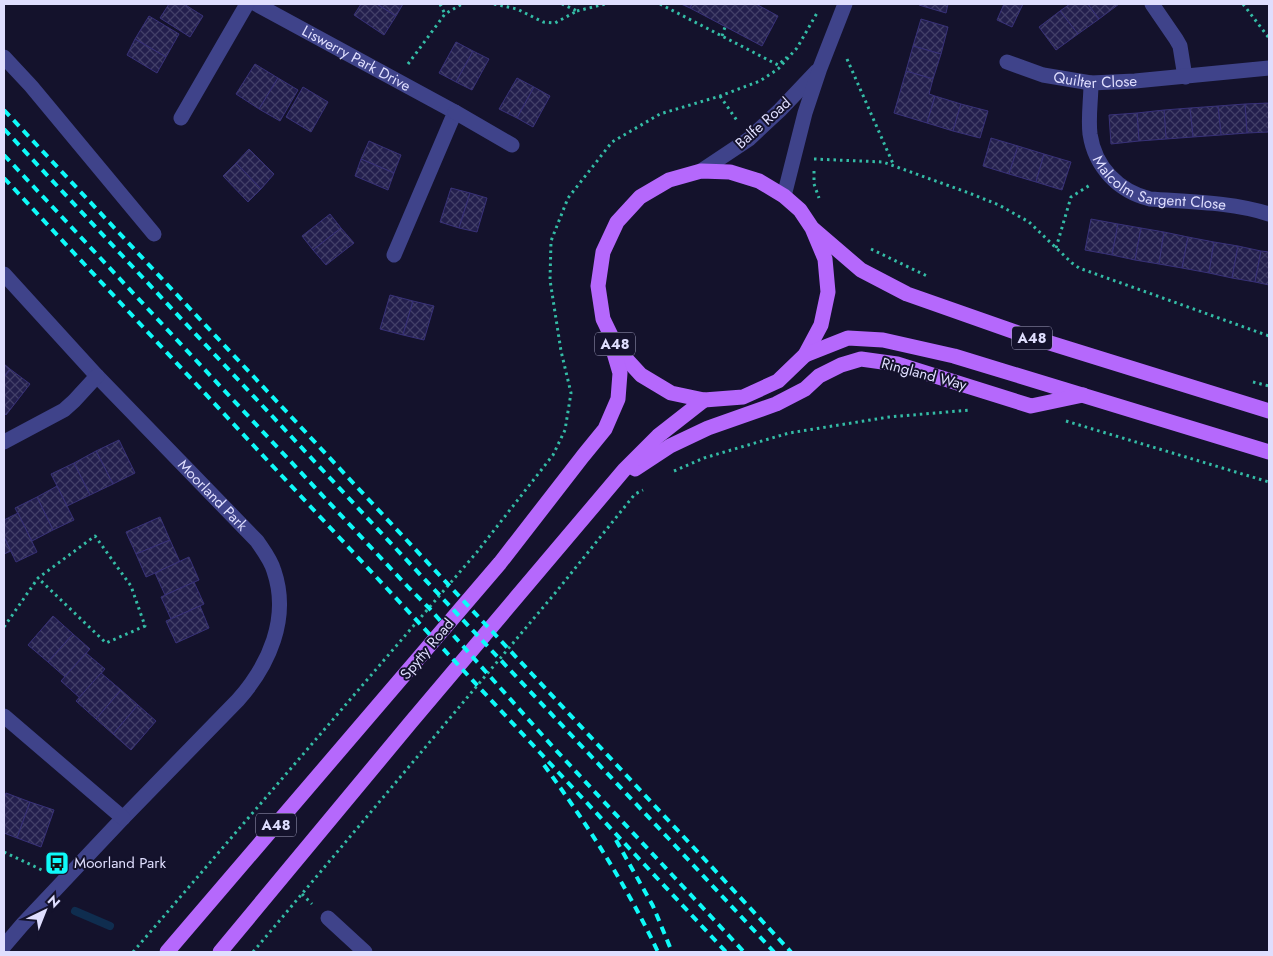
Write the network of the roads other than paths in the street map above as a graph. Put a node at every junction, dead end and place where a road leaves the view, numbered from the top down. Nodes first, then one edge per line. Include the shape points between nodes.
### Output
1 (247, 4) edge
2 (256, 4) edge
3 (845, 4) edge
4 (1152, 4) edge
5 (4, 58) edge
6 (1007, 62) dead end
7 (820, 68) junction
8 (1269, 68) edge
9 (1185, 77) junction
10 (1091, 83) junction
11 (455, 112) junction
12 (181, 118) dead end
13 (512, 145) dead end
14 (701, 172) junction
15 (784, 196) junction
16 (1269, 214) edge
17 (812, 228) junction
18 (154, 234) dead end
19 (394, 255) dead end
20 (4, 274) edge
21 (603, 319) junction
22 (805, 355) junction
23 (97, 376) junction
24 (1083, 395) junction
25 (704, 400) junction
26 (1269, 411) edge
27 (4, 442) edge
28 (1269, 452) edge
29 (613, 484) junction
30 (4, 716) edge
31 (123, 818) junction
32 (328, 918) dead end
33 (4, 946) edge
34 (167, 952) edge
35 (220, 952) edge
36 (365, 952) edge

1 - 12 street
2 - 11 street, Liswerry Park Drive
3 - 7 street, Balfe Road
4 - 9 street via 1180,46
5 - 18 street
6 - 10 street, Quilter Close via 1044,75
7 - 14 street, Balfe Road via 749,140
7 - 15 street, Balfe Road
8 - 9 street, Quilter Close
9 - 10 street, Quilter Close
10 - 16 street, Malcolm Sargent Close via 1090,134 1100,162 1117,184 1150,199 1230,205
11 - 13 street, Liswerry Park Drive
11 - 19 street
14 - 15 main road, Balfe Road / A48 via 730,172 759,181
14 - 21 main road, Balfe Road / A48 via 668,180 640,197 618,222 603,252 598,286
15 - 17 main road, Balfe Road / A48 via 800,210
17 - 22 main road, Balfe Road / A48 via 825,258 828,292 821,325
17 - 26 main road, A48 via 861,270 907,294 1020,334
20 - 23 street, Moorland Park
21 - 25 main road, Balfe Road / A48 via 618,350 641,375 671,393
21 - 34 main road, Spytty Road / A48 via 620,373 618,399 605,429 500,563
22 - 24 main road, Ringland Way / A48 via 848,338 883,340 954,356
22 - 25 main road, Balfe Road / A48 via 778,381 743,397
23 - 27 street via 64,410
23 - 31 street, Moorland Park via 257,540 274,570 280,604 269,654 251,686
24 - 28 main road, Ringland Way / A48
24 - 29 main road, Ringland Way / A48 via 1031,406 898,364 861,359 819,376 776,404 708,428 670,446
25 - 29 main road, A48 via 658,436
29 - 35 main road, A48
30 - 31 street
31 - 33 street, Moorland Park
32 - 36 street

